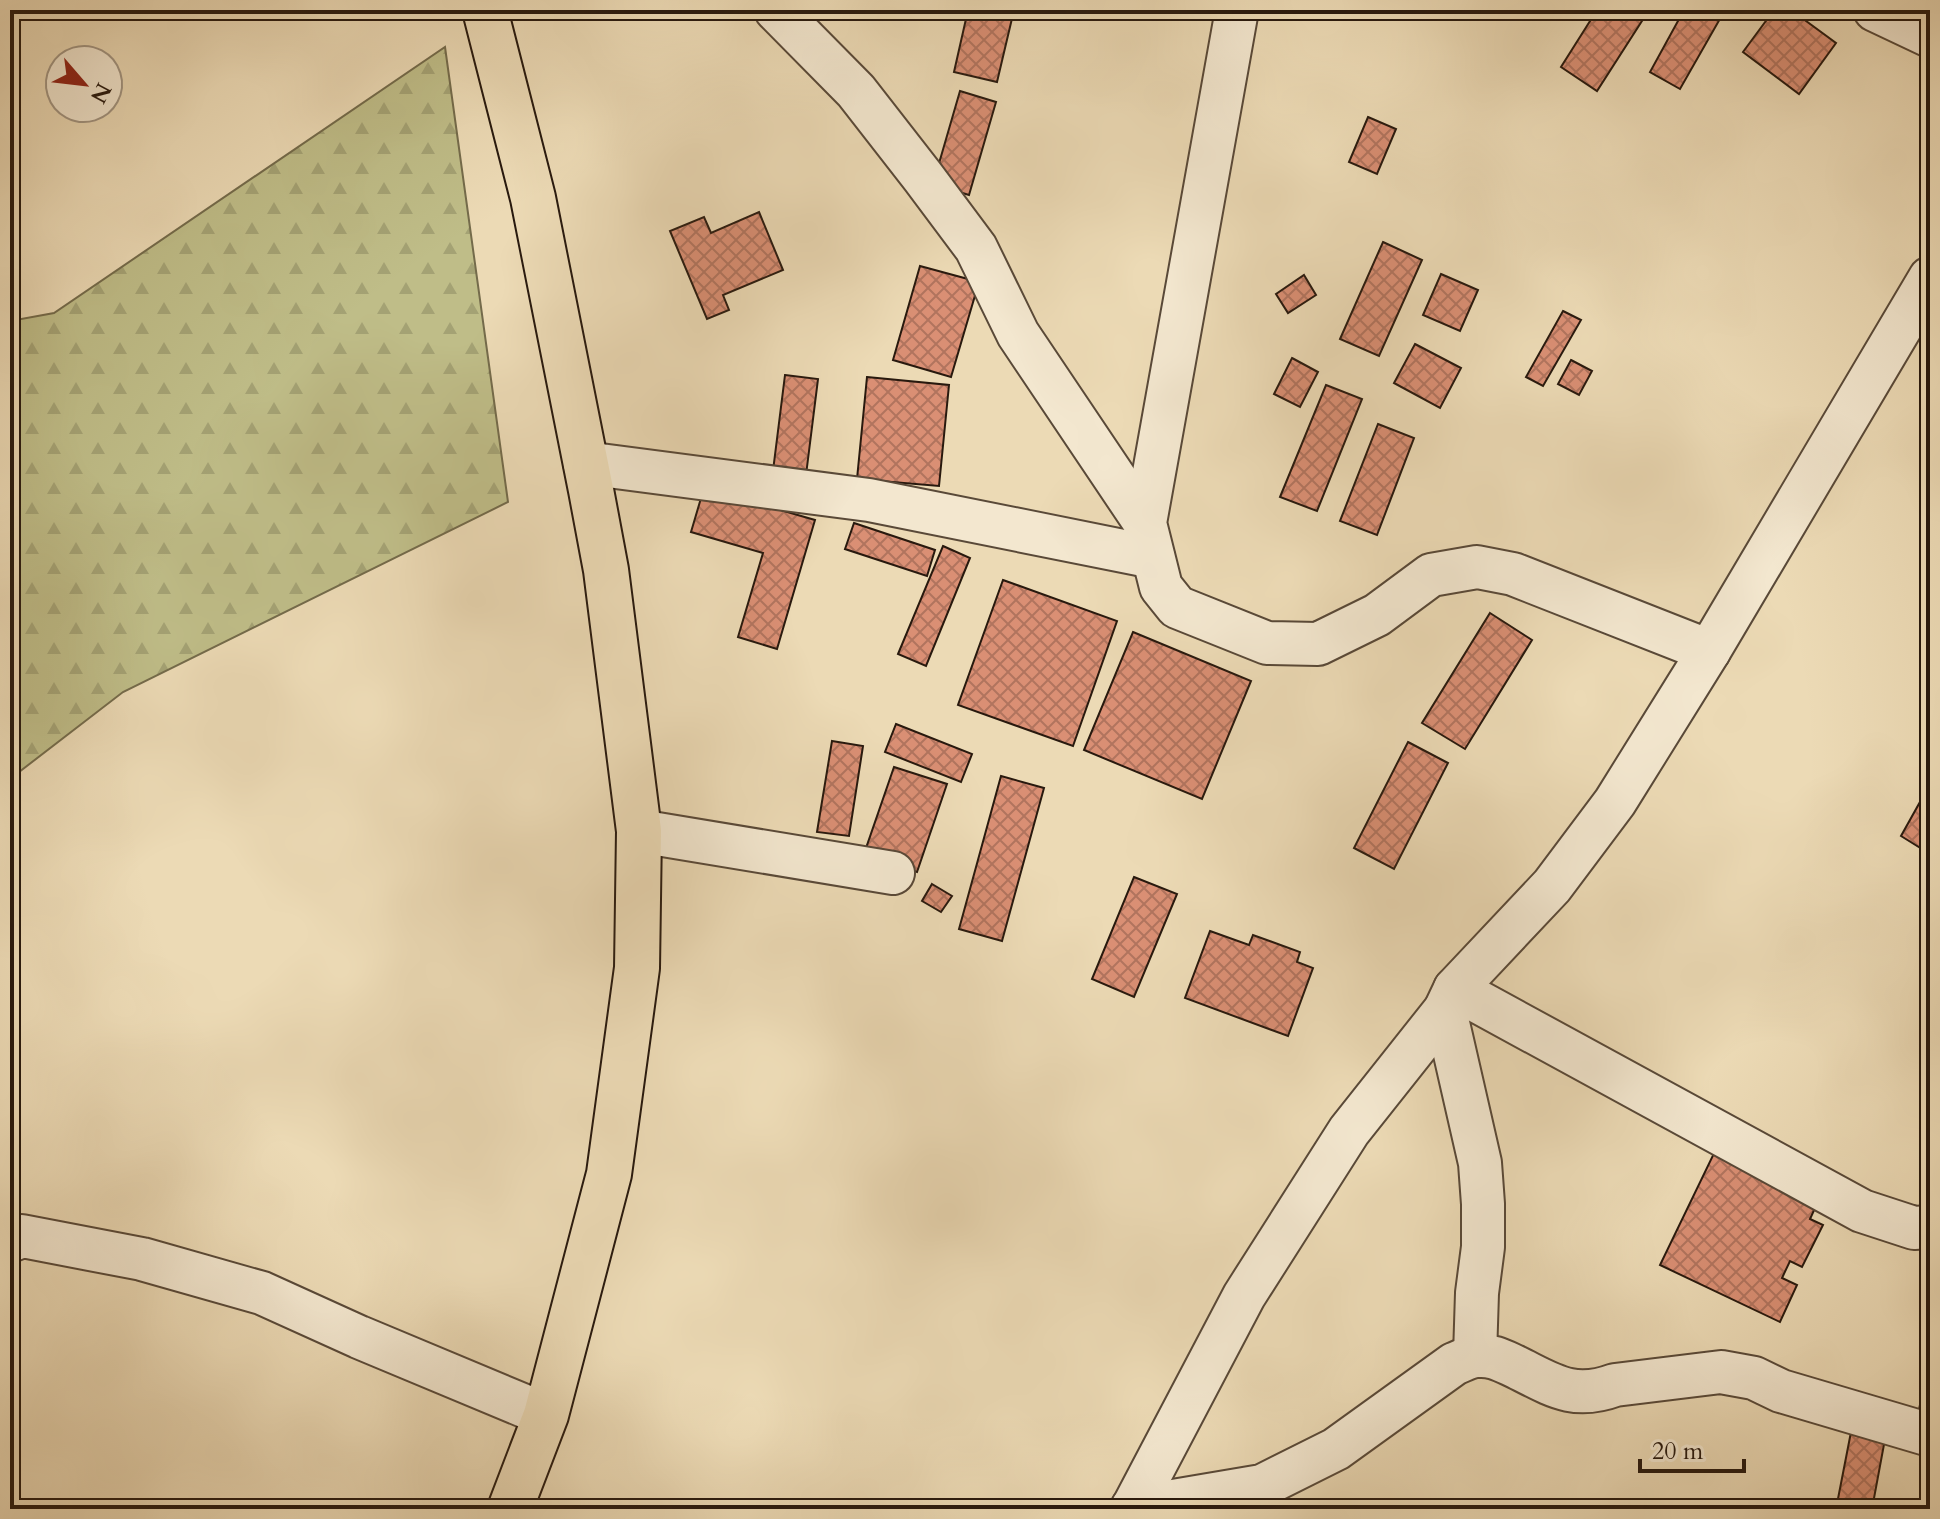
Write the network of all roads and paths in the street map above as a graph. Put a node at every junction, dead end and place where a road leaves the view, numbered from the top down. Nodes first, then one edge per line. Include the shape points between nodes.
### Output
1 (485, 10) edge
2 (776, 10) edge
3 (1237, 10) edge
4 (1875, 10) edge
5 (1930, 36) edge
6 (1930, 278) edge
7 (585, 463) junction
8 (1149, 540) junction
9 (1709, 651) junction
10 (639, 831) junction
11 (893, 873) dead end
12 (1450, 1000) junction
13 (1930, 1227) edge
14 (10, 1241) edge
15 (1475, 1356) junction
16 (546, 1415) junction
17 (1930, 1435) edge
18 (1132, 1508) edge
19 (510, 1509) edge

1 - 7 main road via 533,198
2 - 8 street via 856,91 976,248 1018,334
3 - 8 street
4 - 5 street
6 - 9 street
7 - 8 street
7 - 10 main road via 606,570
8 - 9 street via 1161,587 1177,607 1267,643 1318,644 1377,615 1431,575 1477,567 1513,574
9 - 12 street via 1615,802 1552,886
10 - 11 street
10 - 16 main road via 637,968 609,1174
12 - 13 street via 1862,1211 1914,1228
12 - 15 street via 1483,1204
12 - 18 street via 1349,1131 1244,1296
14 - 16 street via 22,1236 142,1259 262,1293
15 - 17 street via 1494,1356 1558,1388 1581,1393 1721,1372
15 - 18 street via 1454,1364 1336,1449 1262,1486
16 - 19 main road

